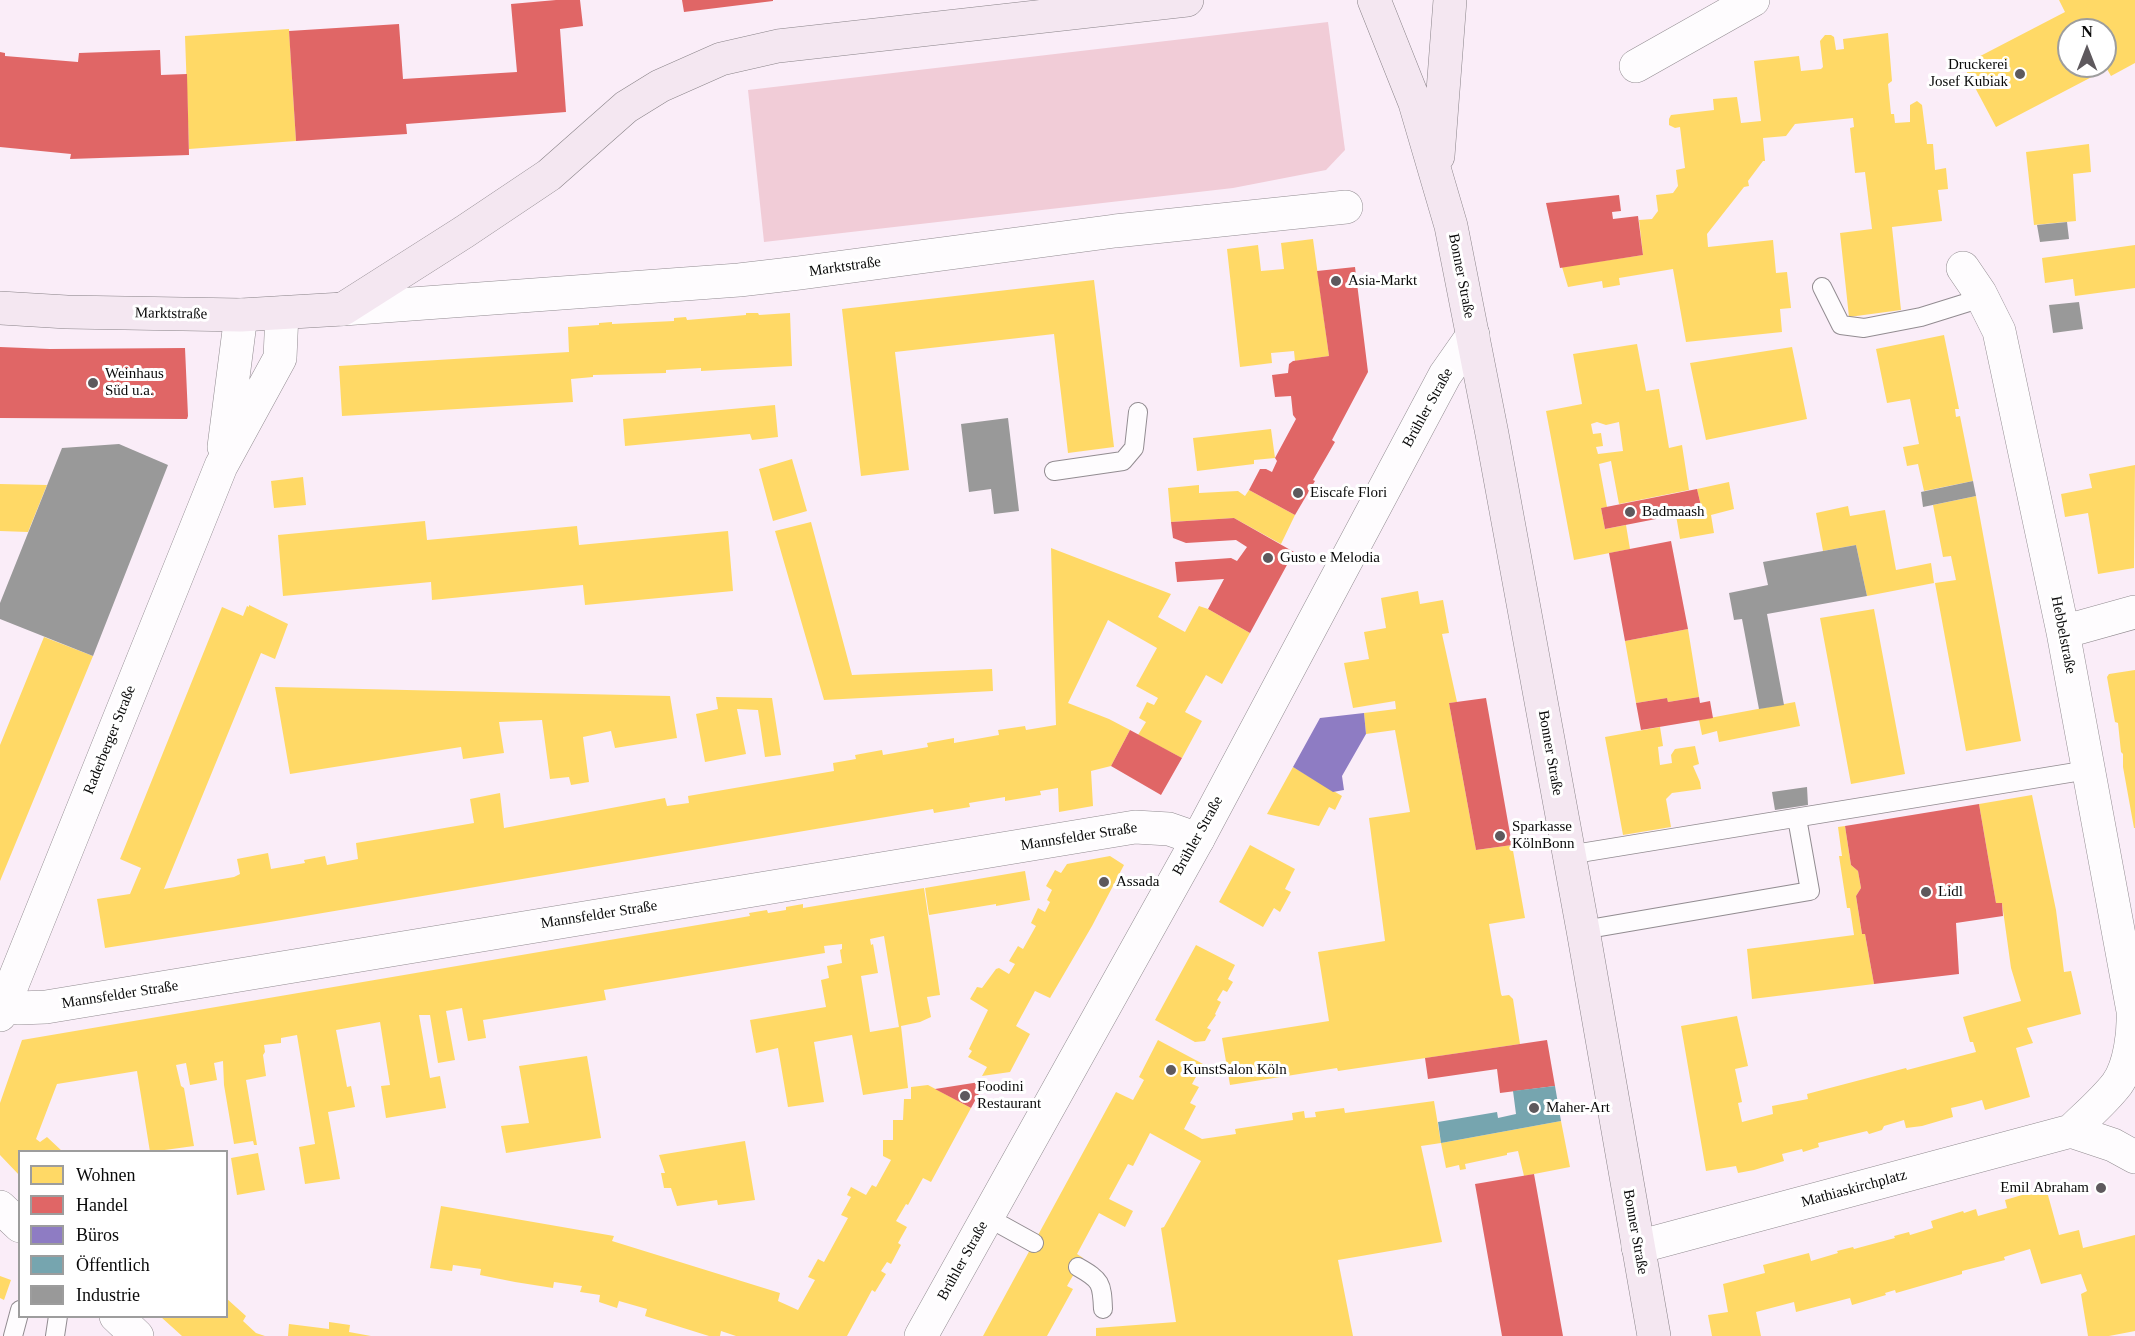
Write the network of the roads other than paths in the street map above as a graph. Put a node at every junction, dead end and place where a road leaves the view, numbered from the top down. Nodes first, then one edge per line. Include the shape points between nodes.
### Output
1 (1187, 0) edge
2 (1374, 0) edge
3 (1450, 0) edge
4 (1753, 0) edge
5 (1636, 66) dead end
6 (1437, 172) junction
7 (1346, 207) dead end
8 (1963, 268) dead end
9 (1822, 287) dead end
10 (1982, 298) junction
11 (0, 308) edge
12 (343, 309) junction
13 (282, 314) junction
14 (241, 315) junction
15 (1473, 336) junction
16 (1138, 412) dead end
17 (221, 466) junction
18 (1054, 471) dead end
19 (2135, 612) edge
20 (2063, 632) junction
21 (2088, 770) junction
22 (1797, 818) junction
23 (1198, 838) junction
24 (1569, 855) junction
25 (1583, 930) junction
26 (1, 1010) edge
27 (2134, 1022) edge
28 (2071, 1131) junction
29 (2135, 1157) edge
30 (0, 1207) edge
31 (987, 1217) junction
32 (18, 1224) edge
33 (1034, 1243) dead end
34 (1638, 1247) junction
35 (1078, 1267) dead end
36 (1103, 1309) dead end
37 (18, 1317) edge
38 (58, 1318) edge
39 (117, 1318) edge
40 (927, 1334) edge
41 (13, 1336) edge
42 (55, 1336) edge
43 (137, 1336) edge
44 (1654, 1336) edge

1 - 12 main road, Marktstraße via 778,46 721,59 660,86 626,107 549,175
2 - 6 main road, Bonner Straße via 1415,103
3 - 6 main road, Bonner Straße
4 - 5 street
6 - 15 main road, Bonner Straße
7 - 12 street, Marktstraße via 1115,231 759,278
8 - 10 street, Hebbelstraße
9 - 10 lane via 1841,325 1864,328 1921,317
10 - 20 street, Hebbelstraße via 1999,331
11 - 14 main road, Marktstraße
12 - 13 main road, Marktstraße
13 - 14 main road, Marktstraße
13 - 17 street, Raderberger Straße via 280,357
14 - 17 street, Raderberger Straße
15 - 23 street, Brühler Straße via 1445,375
15 - 24 main road, Bonner Straße
16 - 18 lane via 1134,448 1124,462
17 - 26 street, Raderberger Straße
19 - 20 street
20 - 21 street, Hebbelstraße
21 - 22 lane
21 - 27 street, Hebbelstraße
22 - 24 lane
22 - 25 lane via 1810,891
23 - 26 street, Mannsfelder Straße via 1169,829 1135,827 46,1007
23 - 31 street, Brühler Straße
24 - 25 main road, Bonner Straße
25 - 34 main road, Bonner Straße
27 - 28 street via 2118,1082
28 - 29 street
28 - 34 street, Mathiaskirchplatz
30 - 32 street
31 - 33 lane
31 - 40 street, Brühler Straße
34 - 44 main road, Bonner Straße
35 - 36 lane via 1096,1278
37 - 41 lane
38 - 42 lane
39 - 43 street

